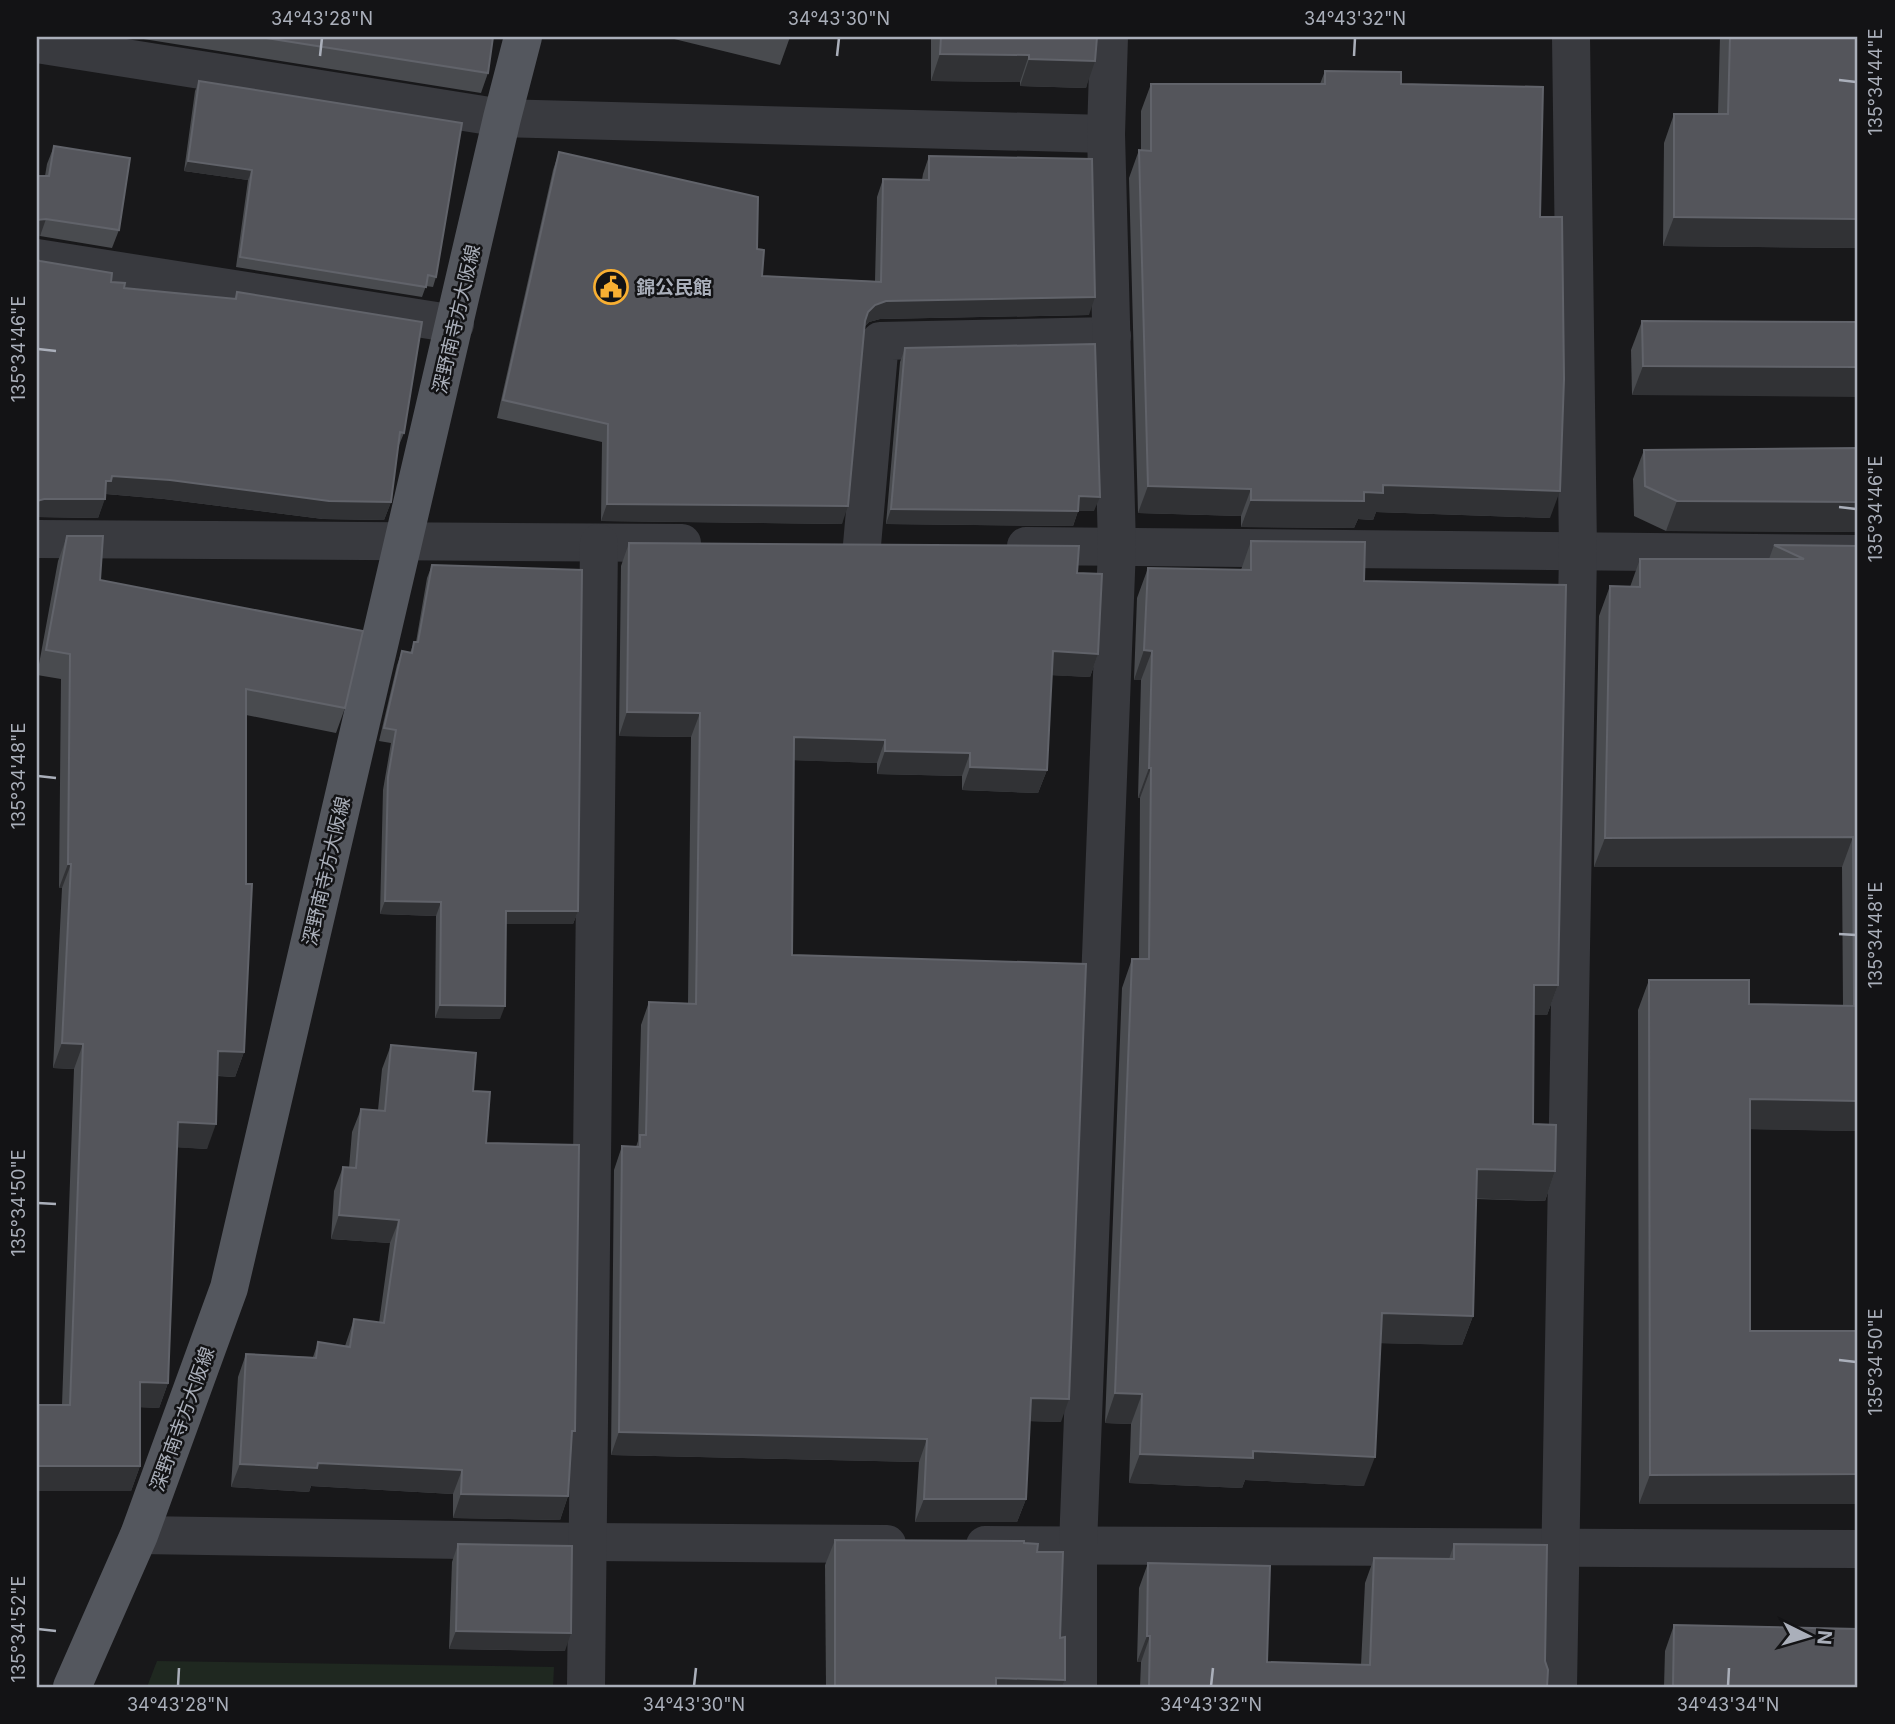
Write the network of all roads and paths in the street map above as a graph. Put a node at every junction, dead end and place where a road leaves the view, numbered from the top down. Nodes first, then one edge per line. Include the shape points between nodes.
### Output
1 (523, 37) edge
2 (1109, 37) edge
3 (1571, 37) edge
4 (37, 44) edge
5 (502, 118) junction
6 (1107, 134) junction
7 (37, 258) edge
8 (455, 324) junction
9 (1112, 336) junction
10 (37, 539) edge
11 (404, 541) junction
12 (599, 542) junction
13 (710, 544) edge
14 (902, 545) edge
15 (996, 546) edge
16 (1117, 547) junction
17 (1578, 551) junction
18 (1858, 554) edge
19 (139, 1535) junction
20 (590, 1542) junction
21 (1078, 1545) junction
22 (1560, 1547) junction
23 (1858, 1549) edge
24 (72, 1687) edge
25 (586, 1687) edge
26 (1077, 1687) edge
27 (1558, 1687) edge

1 - 5 main road, 深野南寺方大阪線
2 - 6 street
3 - 17 street
4 - 5 street
5 - 6 street
5 - 8 main road, 深野南寺方大阪線
6 - 9 street
7 - 8 street
8 - 11 main road, 深野南寺方大阪線
9 - 14 street via 880,341 848,545
9 - 16 street
10 - 11 street
11 - 12 street
11 - 19 main road, 深野南寺方大阪線 via 229,1288
12 - 13 street
12 - 20 street
15 - 16 street
16 - 17 street
16 - 21 street
17 - 18 street
17 - 22 street
19 - 20 street
19 - 24 main road, 深野南寺方大阪線
20 - 21 street
20 - 25 street
21 - 22 street
21 - 26 street
22 - 23 street
22 - 27 street

